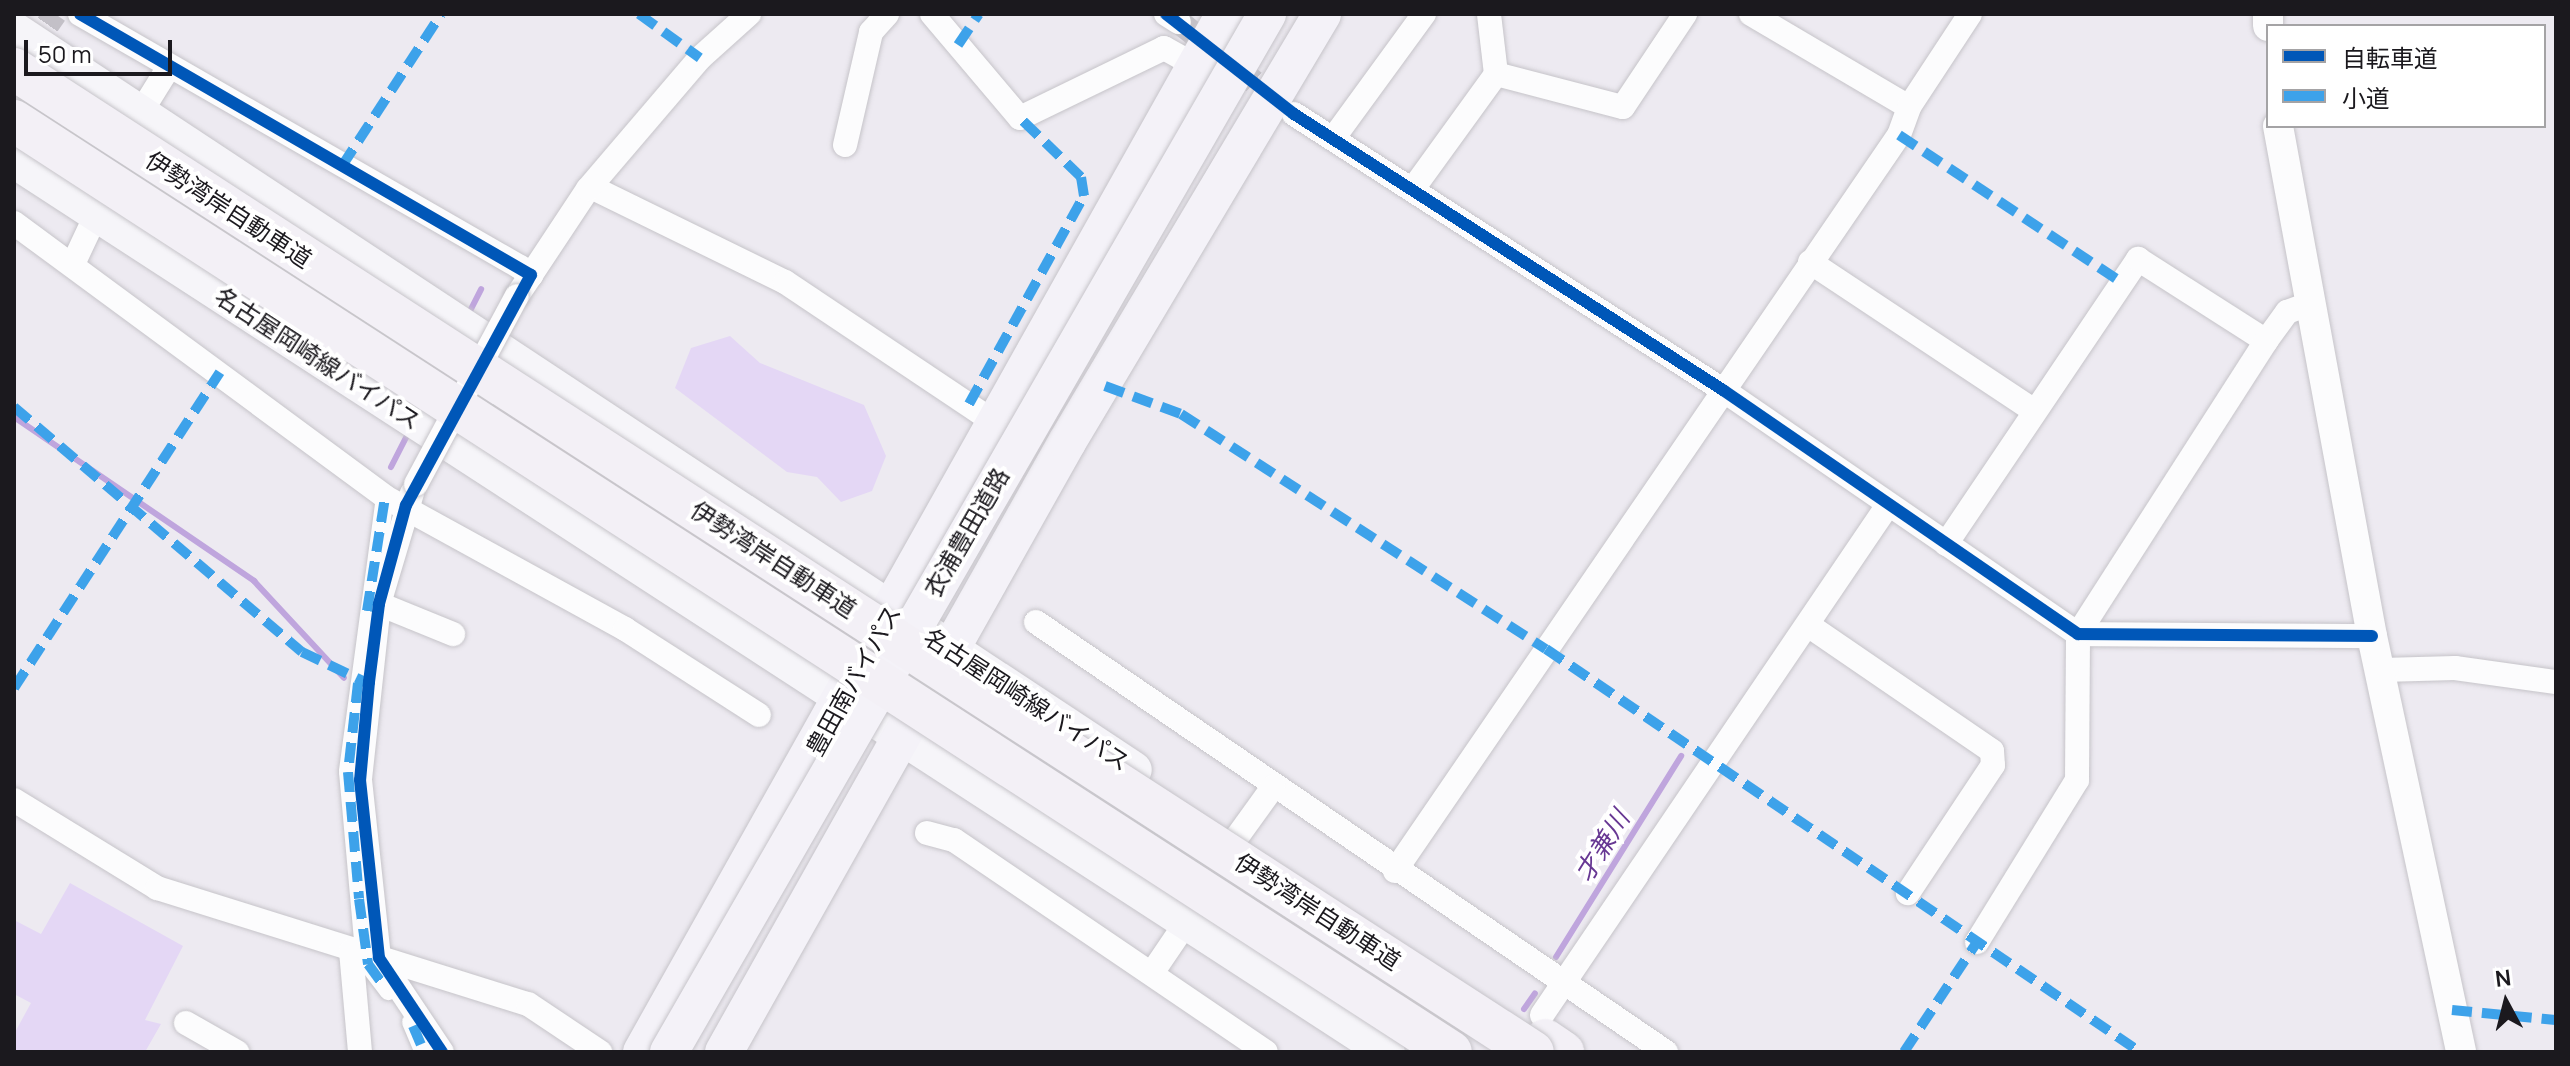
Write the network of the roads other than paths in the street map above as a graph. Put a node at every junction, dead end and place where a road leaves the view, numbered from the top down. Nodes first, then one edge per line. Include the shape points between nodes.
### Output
1 (80, 14) edge
2 (749, 14) edge
3 (887, 14) edge
4 (932, 14) edge
5 (1225, 14) edge
6 (1252, 14) edge
7 (1267, 14) edge
8 (1322, 14) edge
9 (1424, 14) edge
10 (1489, 14) edge
11 (1685, 14) edge
12 (1751, 14) edge
13 (1970, 14) edge
14 (14, 30) edge
15 (1195, 65) junction
16 (14, 69) edge
17 (167, 70) junction
18 (1496, 74) junction
19 (1909, 107) junction
20 (141, 112) junction
21 (1294, 114) tunnel mouth
22 (14, 121) edge
23 (2278, 128) edge
24 (1335, 136) junction
25 (845, 145) dead end
26 (14, 160) edge
27 (1415, 186) junction
28 (591, 187) junction
29 (97, 213) junction
30 (14, 223) edge
31 (74, 262) junction
32 (1810, 262) junction
33 (531, 275) junction
34 (2309, 304) junction
35 (2266, 341) junction
36 (1723, 390) junction
37 (2034, 411) junction
38 (997, 424) junction
39 (402, 495) junction
40 (1888, 505) junction
41 (1946, 544) junction
42 (379, 604) junction
43 (892, 610) junction
44 (1036, 622) dead end
45 (1808, 625) junction
46 (453, 634) dead end
47 (2078, 634) junction
48 (2372, 636) junction
49 (951, 649) junction
50 (2382, 670) junction
51 (2556, 682) edge
52 (841, 701) junction
53 (759, 715) dead end
54 (900, 739) junction
55 (1273, 787) junction
56 (14, 800) edge
57 (927, 833) dead end
58 (1237, 837) junction
59 (1395, 871) junction
60 (1908, 893) dead end
61 (1184, 926) junction
62 (1977, 942) dead end
63 (366, 954) junction
64 (1152, 973) junction
65 (1558, 985) junction
66 (186, 1023) dead end
67 (1548, 1042) edge
68 (237, 1052) edge
69 (360, 1052) edge
70 (424, 1052) edge
71 (442, 1052) edge
72 (600, 1052) edge
73 (642, 1052) edge
74 (657, 1052) edge
75 (669, 1052) edge
76 (724, 1052) edge
77 (1266, 1052) edge
78 (1387, 1052) edge
79 (1451, 1052) edge
80 (1666, 1052) edge
81 (2461, 1052) edge

1 - 17 street
2 - 28 street via 700,58
3 - 25 street via 871,32
4 - 15 street via 1020,118 1164,48
5 - 15 highway, 豊田南バイパス
6 - 74 highway, 衣浦豊田道路, bridge
7 - 75 highway, 衣浦豊田道路, bridge
8 - 49 highway
9 - 24 street
10 - 18 street
11 - 18 street via 1623,107
12 - 19 street
13 - 19 street
14 - 20 main road, 名古屋岡崎線バイパス
15 - 38 highway, 豊田南バイパス
16 - 67 highway, 伊勢湾岸自動車道, bridge
17 - 20 street
17 - 33 street
18 - 27 street
19 - 32 street via 1899,135
20 - 43 main road, 名古屋岡崎線バイパス
21 - 24 street
22 - 79 highway, 伊勢湾岸自動車道, bridge
23 - 34 street
24 - 27 street
26 - 29 main road, 名古屋岡崎線バイパス
27 - 36 street
28 - 33 street
28 - 38 street via 785,282
29 - 31 street
29 - 52 main road, 名古屋岡崎線バイパス
30 - 31 street
31 - 39 street
32 - 36 street
32 - 37 street
33 - 39 street, bridge
34 - 35 street via 2287,312
34 - 48 street
35 - 37 street via 2138,259
35 - 47 street
36 - 40 street
36 - 59 street
37 - 41 street
38 - 43 highway, 豊田南バイパス
39 - 42 street
39 - 53 street
39 - 63 street via 350,741
40 - 41 street
40 - 45 street
41 - 47 street
42 - 46 street
42 - 63 street via 360,780
43 - 49 main road, 名古屋岡崎線バイパス
43 - 52 highway, 豊田南バイパス
44 - 55 street
45 - 60 street via 1992,751 1993,765
45 - 65 street
47 - 48 street
47 - 62 street via 2077,780
48 - 50 street
49 - 54 highway
49 - 58 main road, 名古屋岡崎線バイパス
50 - 51 street via 2455,668
50 - 81 street
52 - 54 main road, 名古屋岡崎線バイパス
52 - 73 highway, 豊田南バイパス
54 - 61 main road, 名古屋岡崎線バイパス
54 - 76 highway
55 - 58 street
55 - 59 street
56 - 63 street via 157,888
57 - 64 street via 954,840
58 - 67 main road, 名古屋岡崎線バイパス
59 - 65 street
61 - 64 street
61 - 78 main road, 名古屋岡崎線バイパス
63 - 69 street
63 - 70 street
63 - 71 street
63 - 72 street via 528,1004
64 - 77 street
65 - 67 street
65 - 80 street
66 - 68 street

